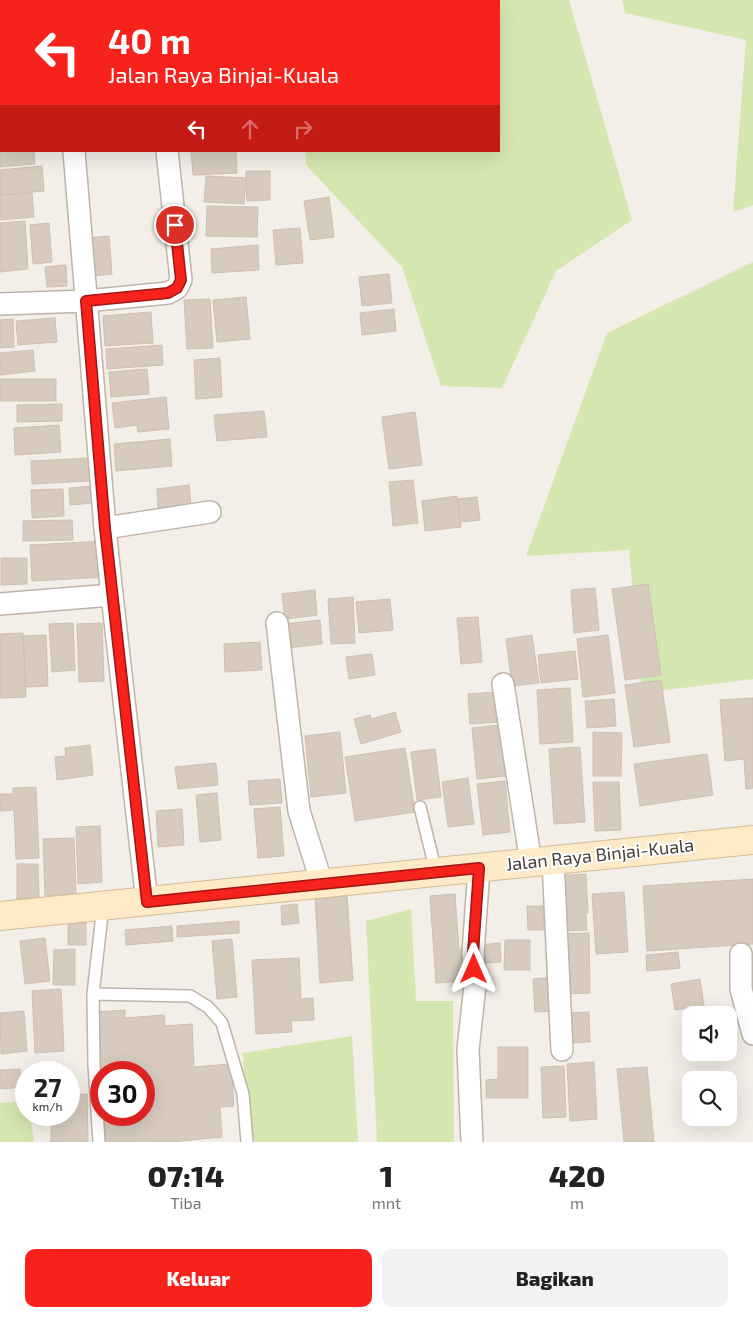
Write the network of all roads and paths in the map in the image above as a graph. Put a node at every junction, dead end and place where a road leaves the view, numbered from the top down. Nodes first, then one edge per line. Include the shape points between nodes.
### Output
1 (74, 152) edge
2 (167, 152) edge
3 (86, 301) junction
4 (0, 304) edge
5 (210, 512) dead end
6 (105, 528) junction
7 (112, 595) junction
8 (0, 604) edge
9 (277, 623) dead end
10 (502, 684) dead end
11 (420, 807) dead end
12 (753, 840) edge
13 (542, 861) junction
14 (479, 868) junction
15 (436, 872) junction
16 (322, 884) junction
17 (147, 902) junction
18 (103, 906) junction
19 (0, 916) edge
20 (741, 954) dead end
21 (94, 994) junction
22 (753, 1034) edge
23 (562, 1050) dead end
24 (99, 1142) edge
25 (247, 1142) edge
26 (472, 1142) edge

1 - 3 street
2 - 3 street via 180,285 168,293
3 - 4 street
3 - 6 street
5 - 6 street
6 - 7 street
7 - 8 street
7 - 17 street
9 - 16 street via 299,812
10 - 13 street
11 - 15 lane
12 - 13 main road, Jalan Raya Binjai-Kuala
13 - 14 main road, Jalan Raya Binjai-Kuala
13 - 23 street
14 - 15 main road, Jalan Raya Binjai-Kuala
14 - 26 street via 473,953 475,985 468,1050
15 - 16 main road, Jalan Raya Binjai-Kuala
16 - 17 main road, Jalan Raya Binjai-Kuala
17 - 18 main road, Jalan Raya Binjai-Kuala
18 - 19 main road, Jalan Raya Binjai-Kuala
18 - 21 lane
20 - 22 street via 740,989
21 - 24 lane
21 - 25 lane via 190,996 208,1007 222,1024 244,1094

